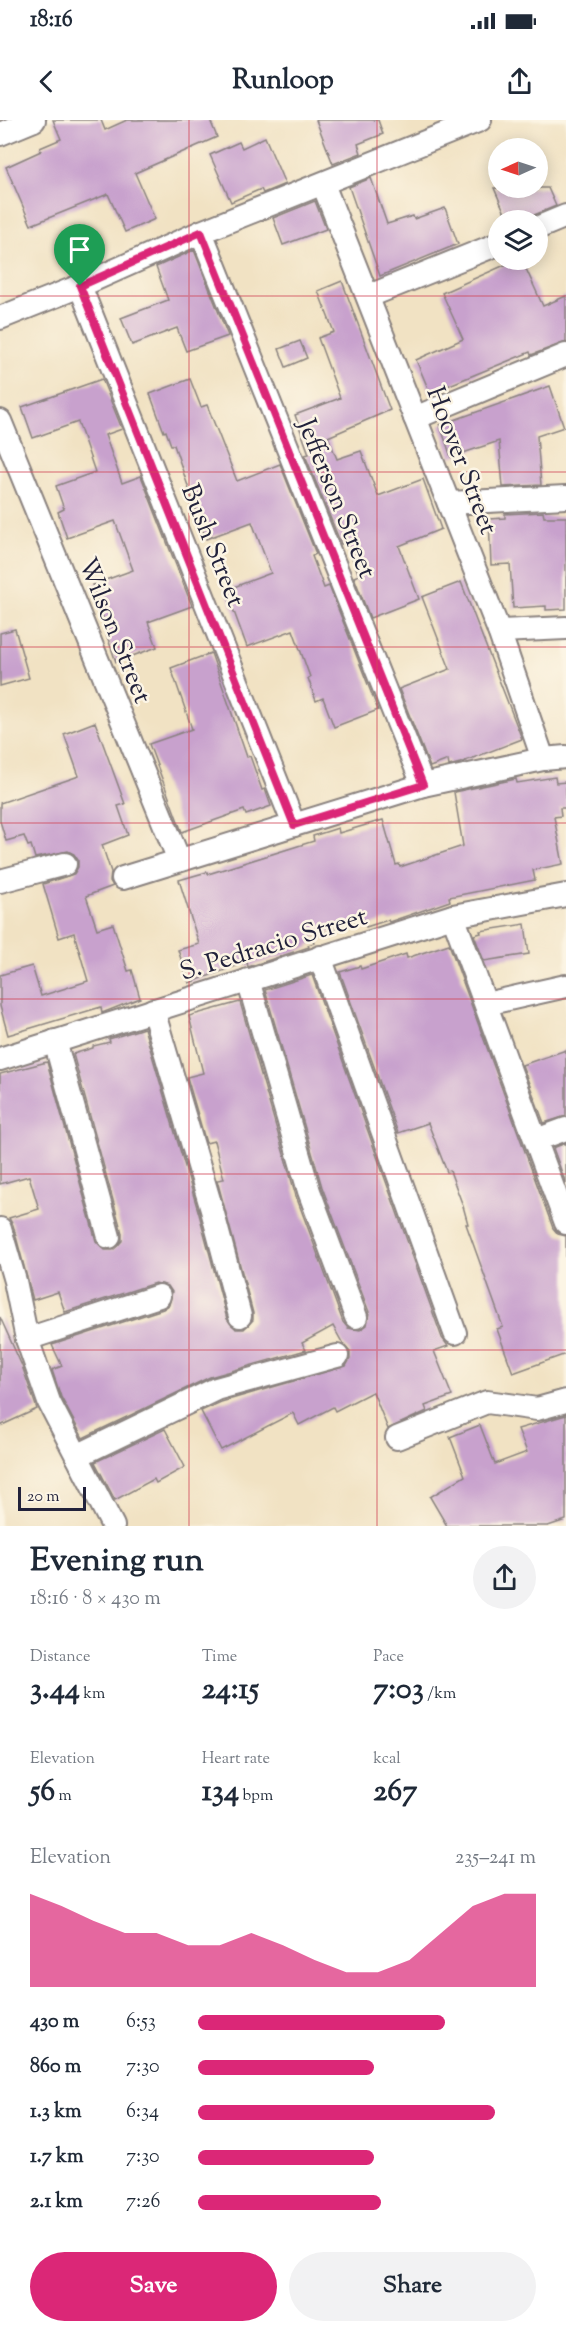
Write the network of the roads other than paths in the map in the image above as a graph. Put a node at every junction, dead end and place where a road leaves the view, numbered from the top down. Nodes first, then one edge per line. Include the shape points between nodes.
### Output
1 (34, 120) edge
2 (480, 120) edge
3 (0, 134) edge
4 (323, 184) junction
5 (566, 216) edge
6 (548, 223) edge
7 (201, 232) junction
8 (488, 248) edge
9 (80, 286) junction
10 (369, 296) junction
11 (0, 318) edge
12 (566, 355) edge
13 (415, 418) junction
14 (0, 421) edge
15 (566, 497) edge
16 (449, 503) junction
17 (566, 628) edge
18 (499, 632) junction
19 (566, 758) edge
20 (543, 759) junction
21 (423, 785) junction
22 (294, 825) junction
23 (179, 860) junction
24 (65, 864) dead end
25 (123, 878) dead end
26 (0, 881) edge
27 (566, 895) edge
28 (453, 916) junction
29 (320, 957) junction
30 (248, 980) junction
31 (566, 986) edge
32 (486, 1004) junction
33 (153, 1010) junction
34 (55, 1041) junction
35 (0, 1059) edge
36 (566, 1129) edge
37 (536, 1140) junction
38 (566, 1223) edge
39 (0, 1229) edge
40 (109, 1237) dead end
41 (7, 1284) edge
42 (159, 1296) dead end
43 (240, 1316) dead end
44 (356, 1317) dead end
45 (455, 1333) dead end
46 (27, 1339) junction
47 (337, 1356) dead end
48 (566, 1401) edge
49 (397, 1438) dead end
50 (77, 1456) junction
51 (113, 1526) edge

1 - 3 street
2 - 4 street
4 - 7 street
4 - 10 street, Hoover Street
5 - 6 street
7 - 9 street
7 - 21 street, Jefferson Street
8 - 10 street
9 - 11 street
9 - 22 street, Bush Street
10 - 13 street, Hoover Street
12 - 13 street
13 - 16 street, Hoover Street
14 - 23 street, Wilson Street
15 - 16 street
16 - 18 street, Hoover Street
17 - 18 street
18 - 20 street, Hoover Street
19 - 20 street
20 - 21 street
21 - 22 street
22 - 23 street
23 - 25 street
24 - 26 street
27 - 28 street, S. Pedracio Street
28 - 29 street, S. Pedracio Street
28 - 32 street
29 - 30 street, S. Pedracio Street
29 - 45 street
30 - 33 street, S. Pedracio Street
30 - 44 street via 309,1191
31 - 32 street
32 - 37 street
33 - 34 street, S. Pedracio Street
33 - 43 street
34 - 35 street, S. Pedracio Street
34 - 40 street
36 - 37 street
37 - 38 street
39 - 41 street
41 - 46 street
42 - 46 street
46 - 50 street via 49,1402
47 - 50 street via 216,1389
48 - 49 street via 537,1409 488,1402
50 - 51 street

